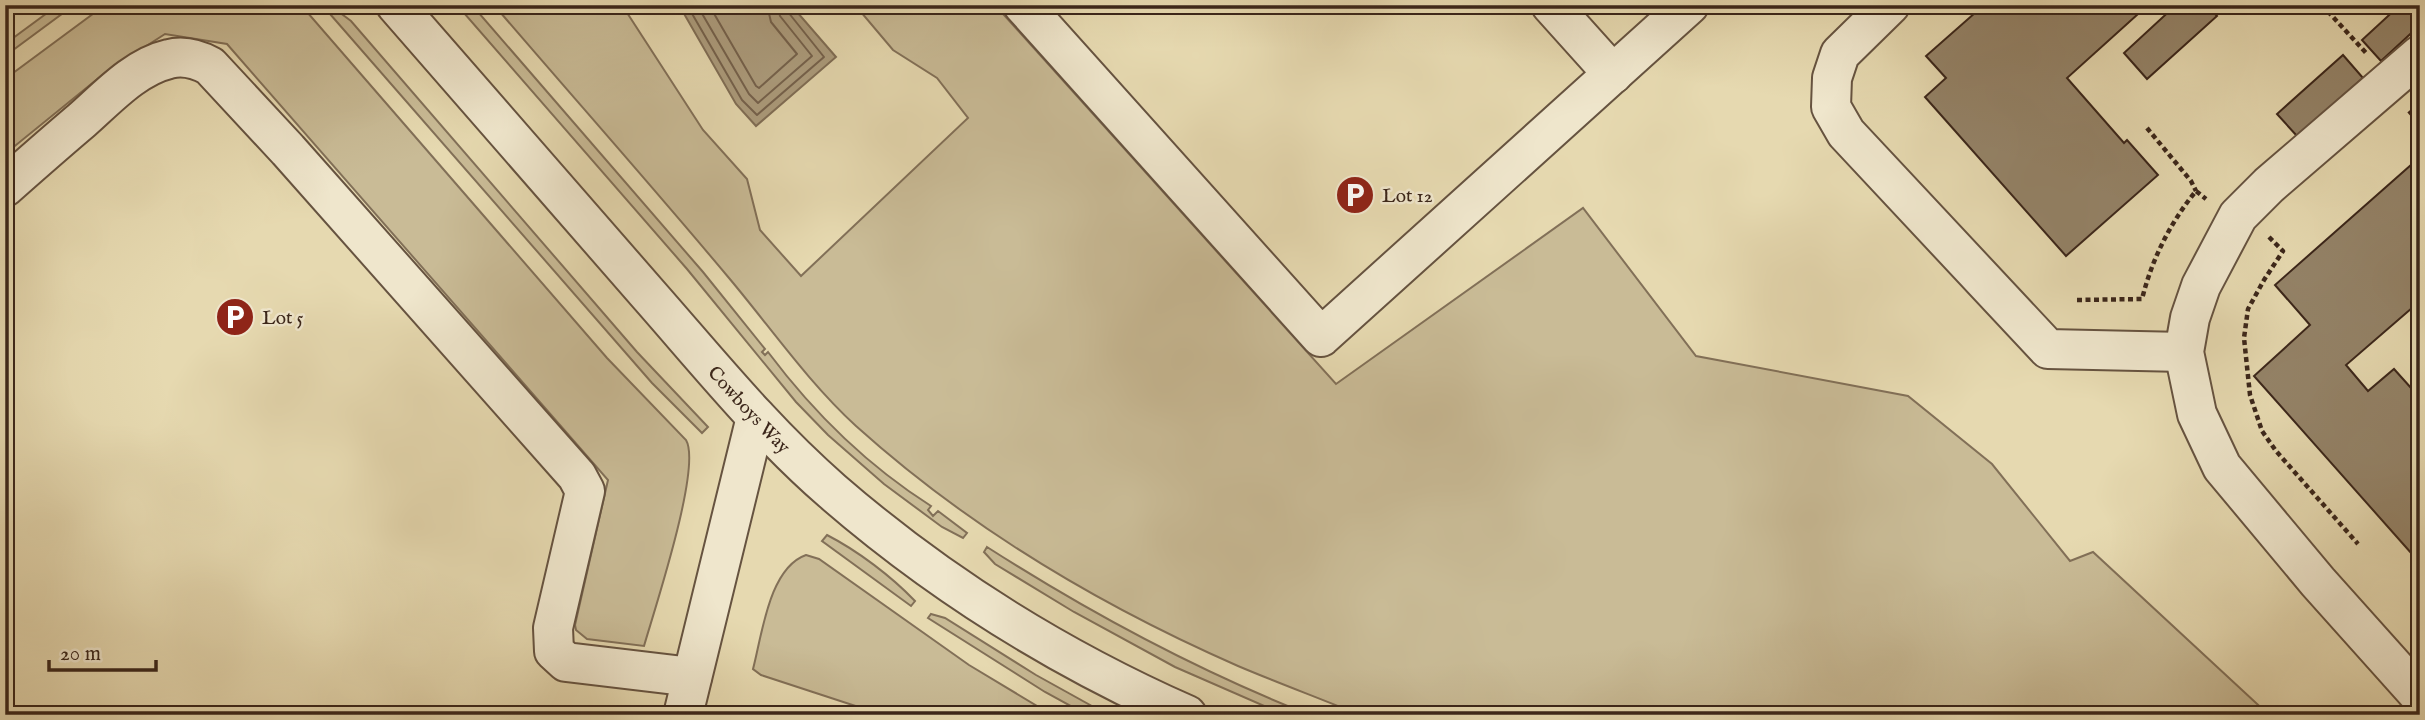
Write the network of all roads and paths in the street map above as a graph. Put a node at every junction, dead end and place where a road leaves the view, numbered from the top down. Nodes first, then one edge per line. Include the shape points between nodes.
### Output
1 (396, 5) edge
2 (1023, 5) edge
3 (1551, 5) edge
4 (1689, 5) edge
5 (1890, 5) edge
6 (2322, 5) edge
7 (2368, 55) dead end
8 (2420, 55) edge
9 (1613, 74) junction
10 (2147, 128) dead end
11 (5, 187) edge
12 (2196, 191) junction
13 (2213, 203) dead end
14 (2267, 235) dead end
15 (2077, 300) dead end
16 (2184, 352) junction
17 (756, 417) junction
18 (2358, 544) dead end
19 (692, 677) junction
20 (2420, 696) edge
21 (683, 715) edge
22 (1187, 715) edge

1 - 17 street, Cowboys Way
2 - 9 street via 1321,337
3 - 9 street
4 - 9 street
5 - 16 street via 1840,54 1832,78 1831,107 1846,133 2048,349
6 - 7 path
8 - 16 street via 2238,216 2201,286
10 - 12 path
11 - 19 street via 146,68 185,57 210,66 577,477 585,491 553,628 554,650 566,662
12 - 13 path
12 - 15 path via 2166,235 2149,269 2142,299
14 - 18 path via 2283,251 2248,309 2244,338 2250,395 2262,431 2276,451
16 - 20 street via 2197,414 2222,467
17 - 19 street
17 - 22 street, Cowboys Way via 831,490 920,562 1030,636
19 - 21 street

